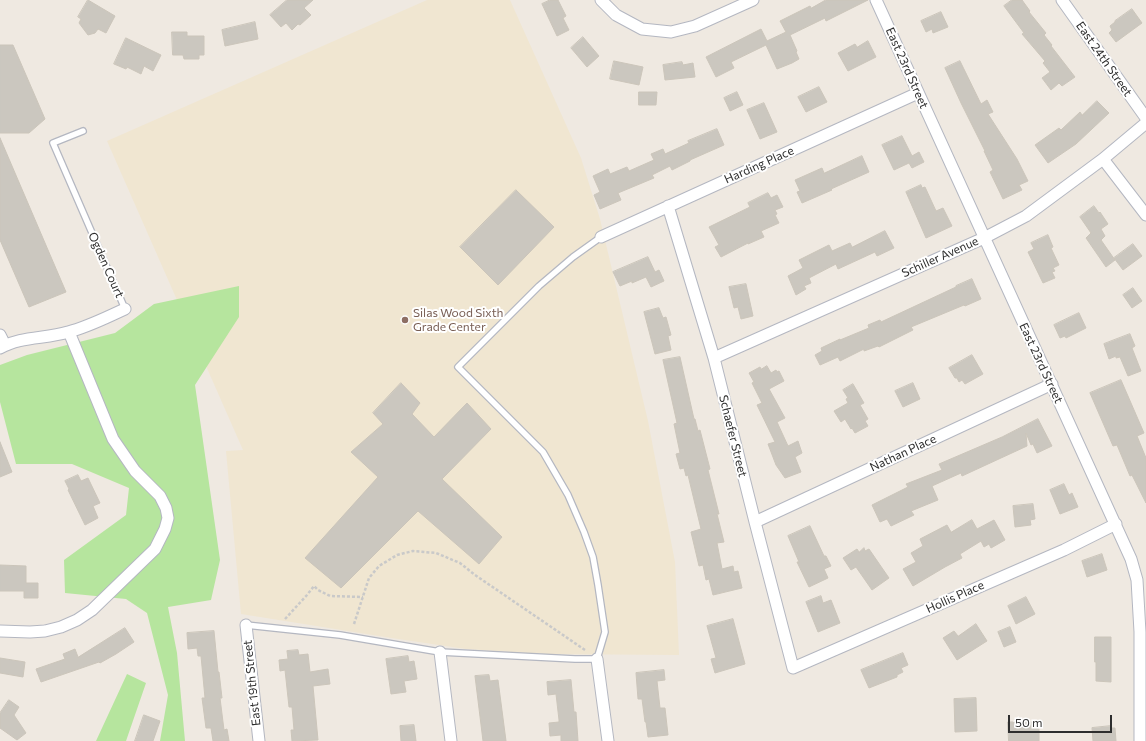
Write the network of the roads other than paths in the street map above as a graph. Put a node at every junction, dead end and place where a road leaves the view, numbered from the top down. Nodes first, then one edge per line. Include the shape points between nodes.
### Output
1 (601, 0) edge
2 (753, 0) edge
3 (876, 0) edge
4 (1062, 0) edge
5 (918, 93) junction
6 (1146, 118) edge
7 (1146, 123) edge
8 (83, 130) dead end
9 (1103, 159) junction
10 (668, 206) junction
11 (1146, 216) edge
12 (601, 237) joint
13 (984, 238) junction
14 (125, 309) joint
15 (69, 332) junction
16 (0, 335) edge
17 (2, 347) edge
18 (714, 358) junction
19 (1052, 384) junction
20 (755, 522) junction
21 (1116, 524) junction
22 (246, 624) joint
23 (0, 631) edge
24 (440, 652) junction
25 (597, 659) junction
26 (793, 668) joint
27 (258, 741) edge
28 (451, 741) edge
29 (608, 741) edge
30 (1140, 741) edge

1 - 2 street via 616,15 642,29 671,32 695,26
3 - 5 street, East 23rd Street
4 - 6 street, East 24th Street
5 - 10 street, Harding Place
5 - 13 street, East 23rd Street
7 - 9 street, Schiller Avenue
8 - 14 lane, Ogden Court via 53,143
9 - 11 street
9 - 13 street, Schiller Avenue via 1026,216
10 - 12 street, Harding Place
10 - 18 street, Schaefer Street
12 - 25 lane via 539,286 458,367 543,452 568,495 587,538 598,585 605,632
13 - 18 street, Schiller Avenue
13 - 19 street, East 23rd Street
14 - 15 street, Ogden Court
15 - 17 street, Ogden Court via 30,338
15 - 23 street via 113,439 135,471 160,496 166,508 166,529 155,549 92,610 77,620 61,628 30,632
16 - 17 street
18 - 20 street, Schaefer Street
19 - 20 street, Nathan Place
19 - 21 street, East 23rd Street
20 - 26 street, Schaefer Street
21 - 26 street, Hollis Place via 1064,550
21 - 30 street, East 23rd Street via 1137,580 1140,632
22 - 24 lane via 340,635
22 - 27 street, East 19th Street
24 - 25 lane
24 - 28 street
25 - 29 street

